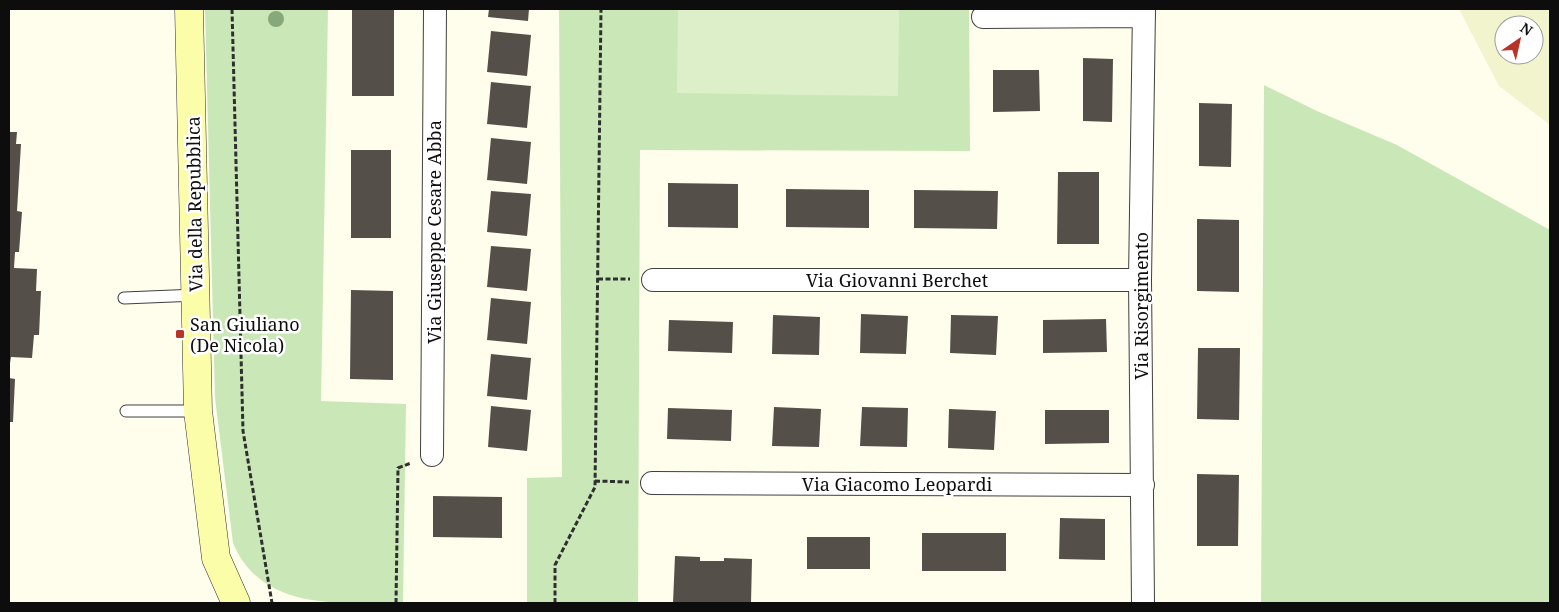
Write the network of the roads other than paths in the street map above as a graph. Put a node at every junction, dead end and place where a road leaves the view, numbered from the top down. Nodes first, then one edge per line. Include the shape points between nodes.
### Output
1 (189, 9) edge
2 (435, 9) edge
3 (1144, 12) edge
4 (982, 17) dead end
5 (653, 280) road end
6 (1140, 280) junction
7 (197, 295) junction
8 (124, 298) dead end
9 (126, 411) dead end
10 (198, 412) junction
11 (432, 455) road end
12 (652, 483) road end
13 (1143, 485) junction
14 (236, 603) edge
15 (1143, 603) edge

1 - 7 street, Via della Repubblica
2 - 11 street, Via Giuseppe Cesare Abba
3 - 4 street
3 - 6 street, Via Risorgimento
5 - 6 street, Via Giovanni Berchet
6 - 13 street, Via Risorgimento
7 - 8 lane
7 - 10 street, Via della Repubblica
9 - 10 lane
10 - 14 street, Via della Repubblica via 216,558
12 - 13 street, Via Giacomo Leopardi
13 - 15 street, Via Risorgimento

